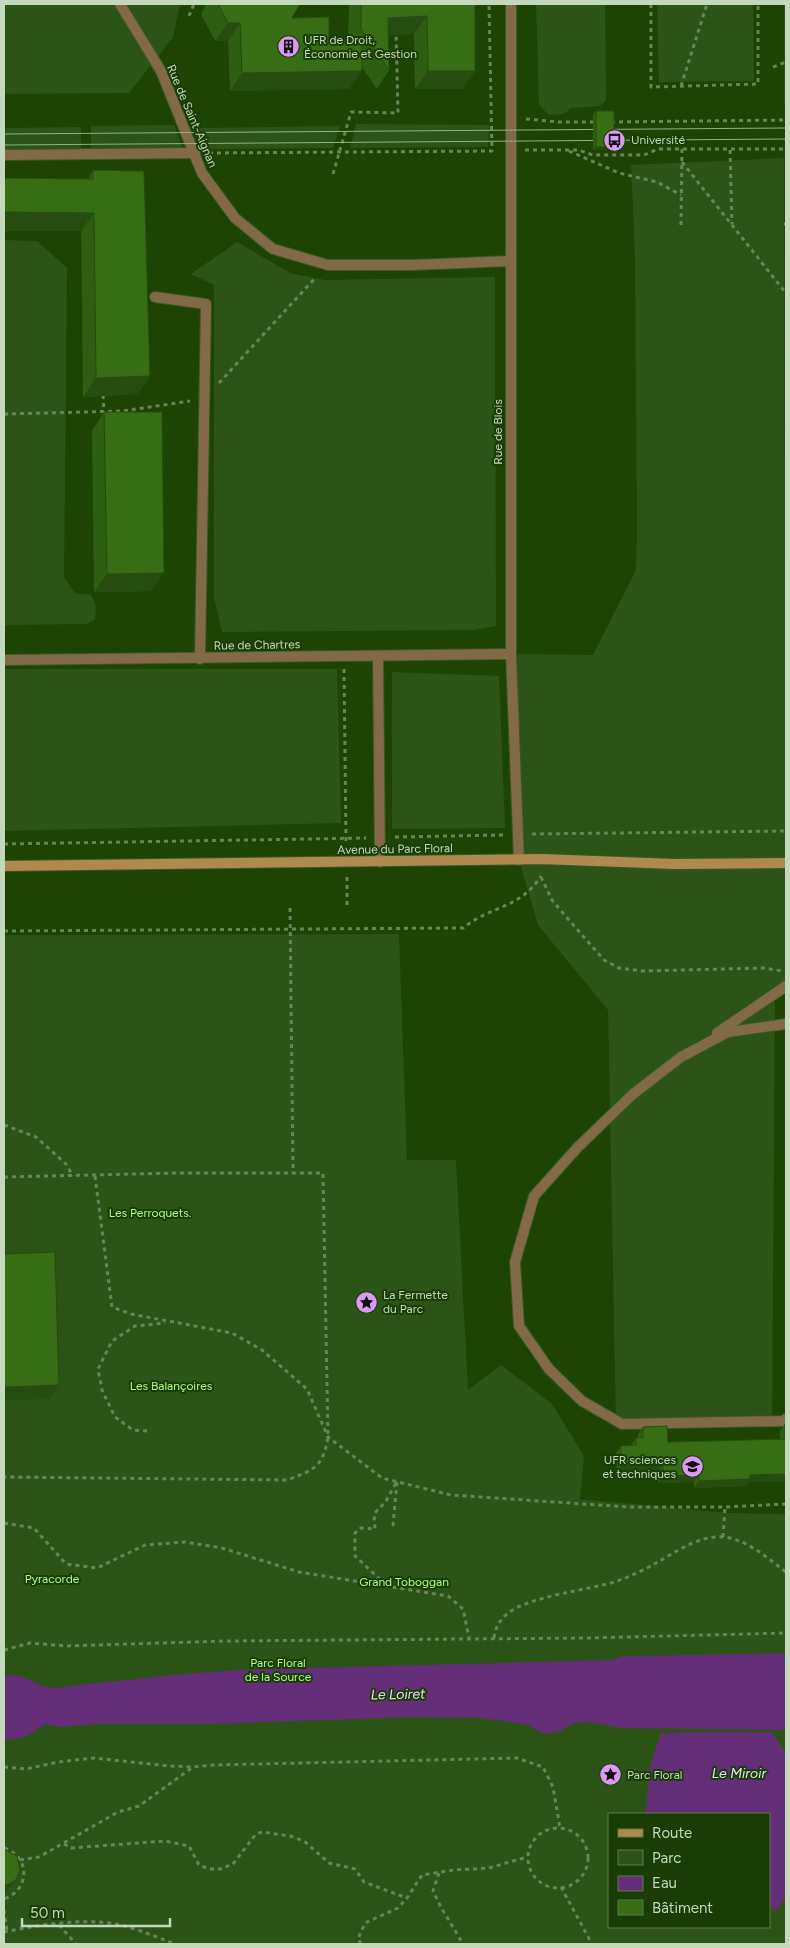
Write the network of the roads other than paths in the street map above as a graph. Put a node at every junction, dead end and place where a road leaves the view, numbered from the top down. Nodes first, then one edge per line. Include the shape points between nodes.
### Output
1 (120, 4) edge
2 (511, 4) edge
3 (195, 153) junction
4 (4, 155) edge
5 (511, 261) junction
6 (155, 297) dead end
7 (511, 654) junction
8 (378, 656) junction
9 (200, 659) junction
10 (4, 660) edge
11 (519, 860) junction
12 (380, 862) junction
13 (786, 862) edge
14 (4, 866) edge
15 (786, 986) edge
16 (786, 1024) edge
17 (681, 1057) junction
18 (786, 1420) edge

1 - 3 street, Rue de Saint-Aignan via 161,71
2 - 5 street, Rue de Blois
3 - 4 street
3 - 5 street, Rue de Saint-Aignan via 202,173 235,218 273,249 328,265
5 - 7 street, Rue de Blois
6 - 9 street via 206,304
7 - 8 street, Rue de Chartres
7 - 11 street, Rue de Blois
8 - 9 street, Rue de Chartres
8 - 12 street
9 - 10 street, Rue de Chartres
11 - 12 main road, Avenue du Parc Floral
11 - 13 main road, Avenue du Parc Floral via 675,864
12 - 14 main road, Avenue du Parc Floral
15 - 17 street
16 - 17 street via 728,1032
17 - 18 street via 633,1094 578,1147 534,1196 515,1262 519,1326 548,1369 582,1401 622,1424

